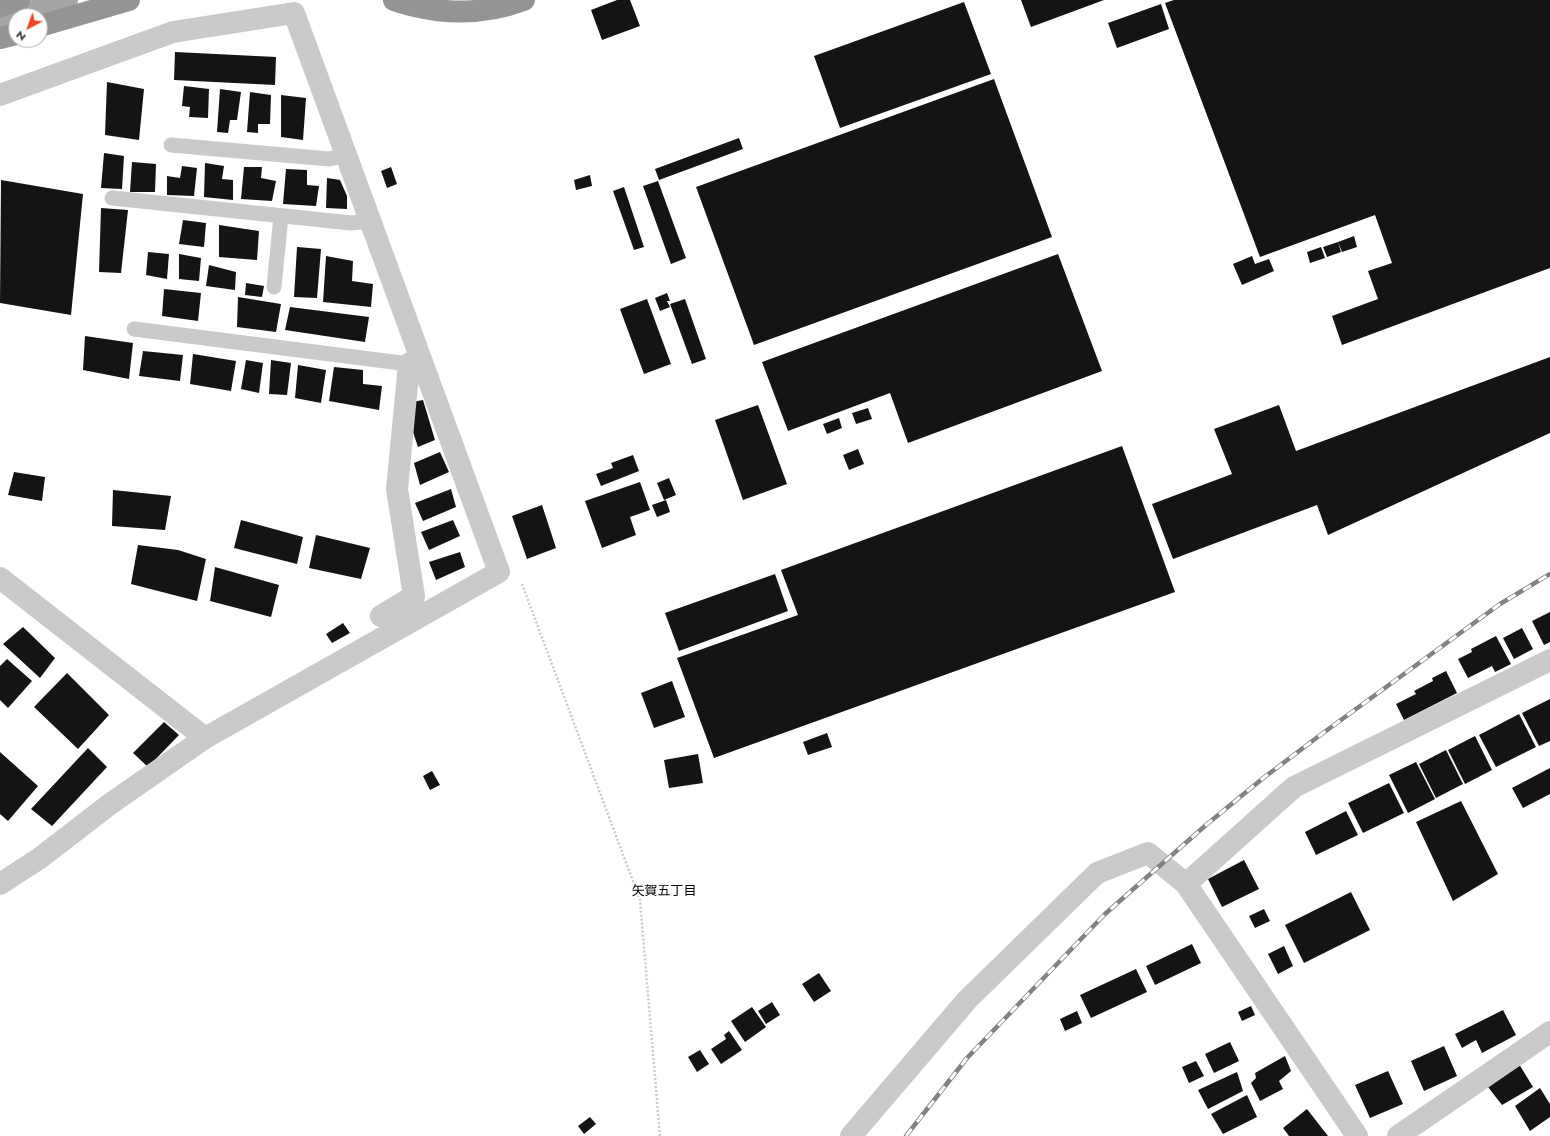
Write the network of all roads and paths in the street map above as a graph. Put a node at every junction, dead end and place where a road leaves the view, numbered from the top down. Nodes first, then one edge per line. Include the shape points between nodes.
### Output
1 (19, 0) edge
2 (67, 0) edge
3 (129, 0) edge
4 (394, 0) edge
5 (524, 0) edge
6 (0, 6) edge
7 (42, 8) edge
8 (48, 24) edge
9 (0, 96) edge
10 (171, 145) dead end
11 (346, 155) junction
12 (112, 198) dead end
13 (282, 216) junction
14 (370, 221) junction
15 (274, 286) dead end
16 (134, 329) dead end
17 (415, 361) junction
18 (0, 578) edge
19 (521, 581) dead end
20 (381, 616) dead end
21 (1550, 660) edge
22 (205, 738) junction
23 (0, 884) edge
24 (1186, 884) junction
25 (1550, 1032) edge
26 (660, 1136) edge
27 (851, 1136) edge
28 (1357, 1136) edge
29 (1398, 1136) edge

1 - 6 highway
2 - 7 main road
3 - 8 highway
4 - 5 highway via 431,10 466,13 505,7
9 - 11 street via 173,32 294,12
10 - 11 lane via 329,159
11 - 14 street
12 - 13 lane
13 - 14 lane via 351,223
13 - 15 lane
14 - 17 street
16 - 17 lane
17 - 20 street via 397,489 414,596
17 - 22 street via 499,572
18 - 22 street
19 - 26 path via 640,900
21 - 24 street via 1294,787
22 - 23 street via 110,804 40,858
24 - 27 street via 1148,853 1097,873 967,1000
24 - 28 street
25 - 29 street

